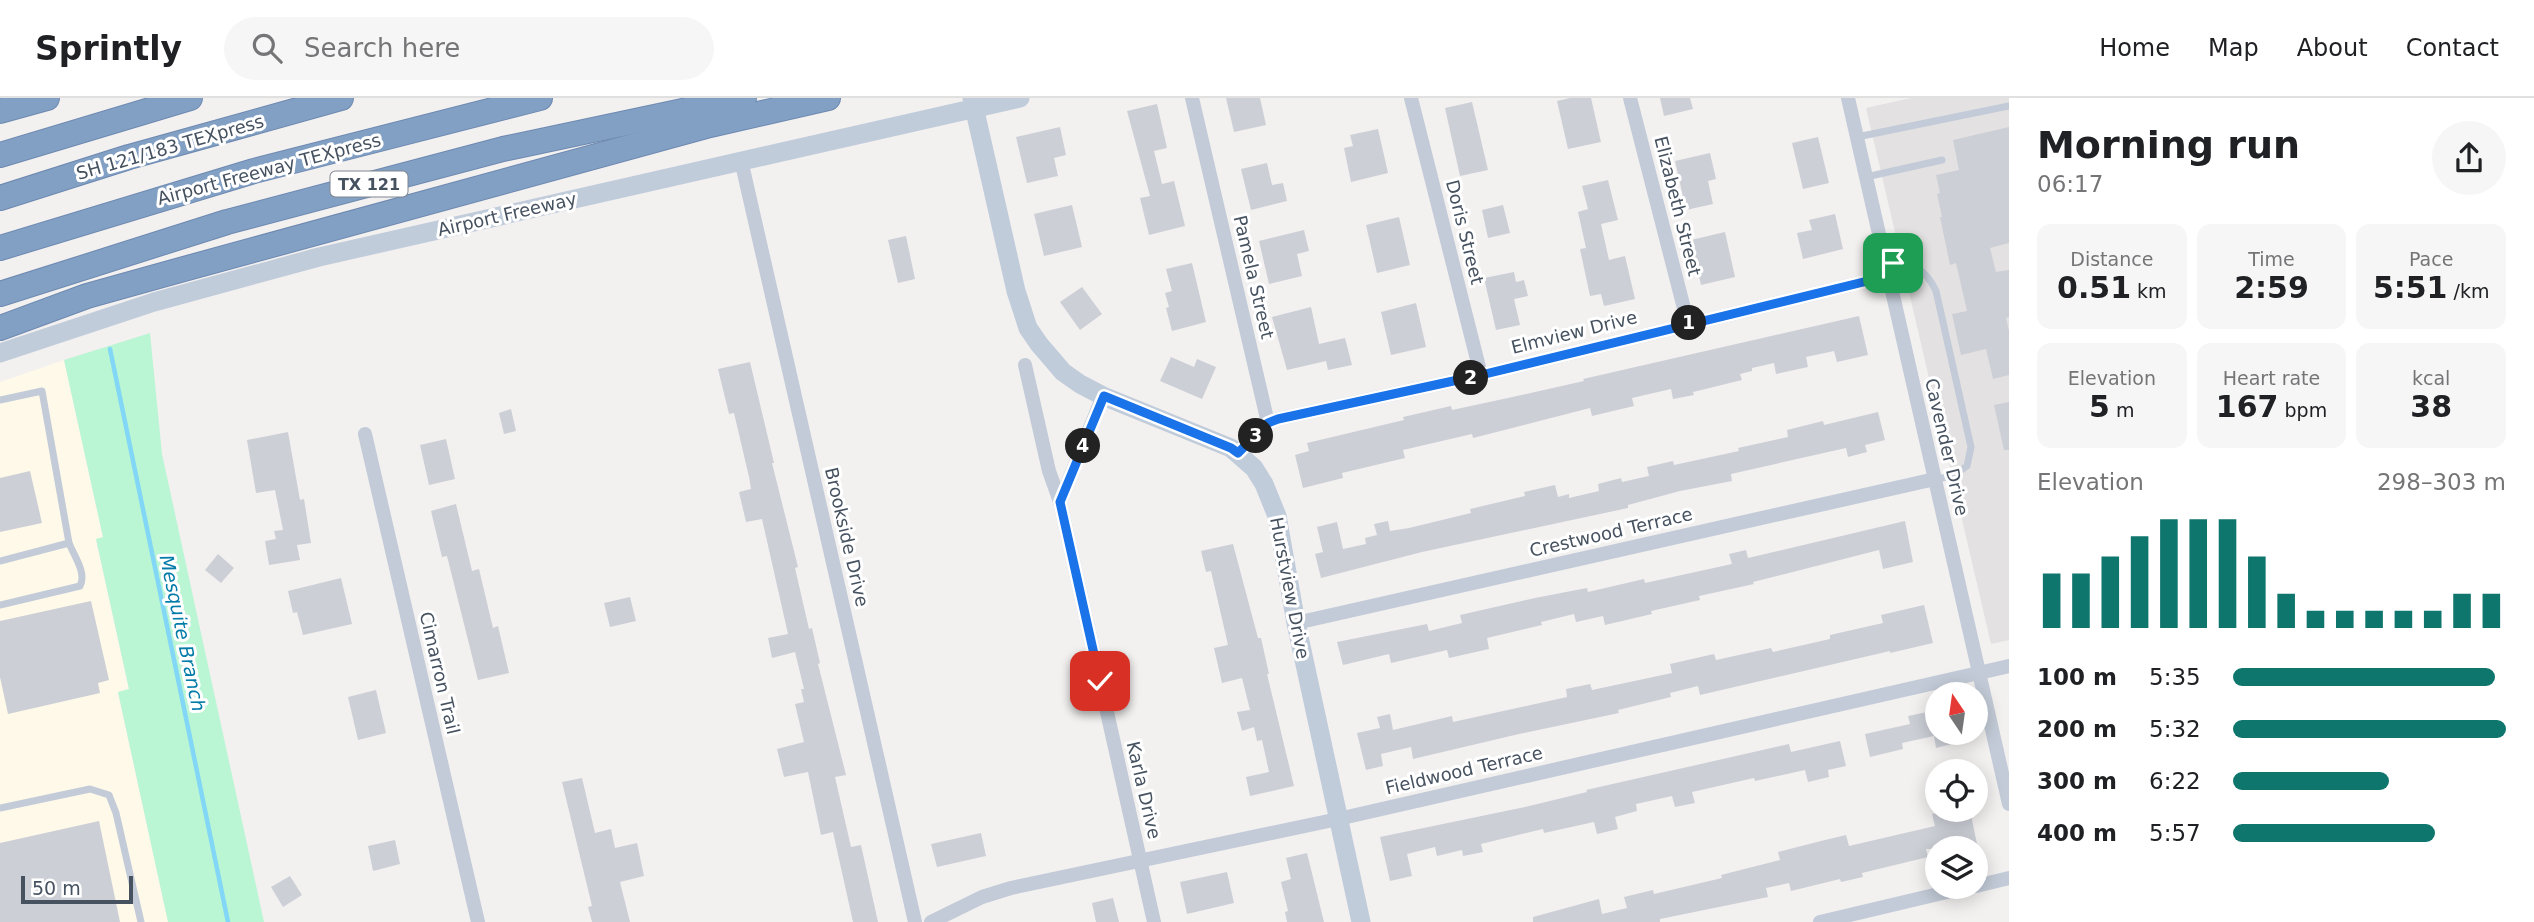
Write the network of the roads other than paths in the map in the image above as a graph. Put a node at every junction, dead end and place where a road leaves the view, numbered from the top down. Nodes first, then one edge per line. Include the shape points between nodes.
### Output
1 (47, 98) edge
2 (190, 98) edge
3 (341, 98) edge
4 (540, 98) edge
5 (744, 98) edge
6 (828, 98) edge
7 (1020, 98) edge
8 (1192, 98) edge
9 (1411, 98) edge
10 (1630, 98) edge
11 (1848, 98) edge
12 (973, 103) edge
13 (2009, 106) edge
14 (0, 111) edge
15 (1857, 137) junction
16 (0, 155) edge
17 (741, 160) junction
18 (1942, 160) dead end
19 (1866, 178) junction
20 (0, 198) edge
21 (0, 248) edge
22 (1886, 270) junction
23 (0, 294) edge
24 (1688, 324) junction
25 (0, 328) edge
26 (0, 353) edge
27 (1026, 365) dead end
28 (1481, 375) junction
29 (1104, 396) junction
30 (0, 400) edge
31 (1268, 423) junction
32 (365, 433) dead end
33 (1238, 453) junction
34 (1935, 480) junction
35 (1060, 502) junction
36 (69, 543) junction
37 (0, 561) edge
38 (0, 605) edge
39 (1296, 622) junction
40 (2009, 666) edge
41 (1979, 673) junction
42 (2009, 804) edge
43 (0, 808) edge
44 (1338, 818) junction
45 (1140, 860) junction
46 (2009, 878) edge
47 (1988, 883) edge
48 (1925, 897) edge
49 (141, 922) edge
50 (478, 922) edge
51 (915, 922) edge
52 (931, 922) edge
53 (1154, 922) edge
54 (1362, 922) edge
55 (1820, 922) edge

1 - 14 highway
2 - 16 highway
3 - 20 highway, SH 121/183 TEXpress
4 - 21 highway, Airport Freeway TEXpress via 267,168
5 - 23 highway, TX 121 via 503,149 227,222
6 - 25 highway via 710,125 199,264 88,296
7 - 12 main road, Airport Freeway
8 - 31 street, Pamela Street
9 - 28 street, Doris Street
10 - 24 street, Elizabeth Street
11 - 15 street, Cavender Drive
12 - 17 main road, Airport Freeway
12 - 29 main road, Hurstview Drive via 1028,328 1063,372
13 - 15 lane
15 - 19 street, Cavender Drive
17 - 26 main road, Airport Freeway via 319,257 109,316
17 - 51 street, Brookside Drive
18 - 19 lane
19 - 22 street, Cavender Drive
22 - 24 street, Elmview Drive
22 - 34 street, Cavender Drive
22 - 34 lane via 1916,267 1929,276 1936,291 1971,447 1967,466 1953,476
24 - 28 street, Elmview Drive
27 - 35 street, Karla Drive
28 - 31 street, Elmview Drive
29 - 33 main road, Hurstview Drive
29 - 35 street
30 - 36 lane via 42,390
31 - 33 street
32 - 50 street, Cimarron Trail
33 - 39 main road, Hurstview Drive via 1259,476 1277,516
34 - 39 street, Crestwood Terrace
34 - 41 street, Cavender Drive
35 - 45 street, Karla Drive
36 - 37 lane
36 - 38 lane via 83,574 79,586
39 - 44 main road, Hurstview Drive
40 - 41 street, Fieldwood Terrace
41 - 42 street, Cavender Drive
41 - 44 street, Fieldwood Terrace
43 - 49 lane via 90,789 109,794
44 - 45 street, Fieldwood Terrace
44 - 54 main road, Hurstview Drive
45 - 52 street, Fieldwood Terrace via 1011,888
45 - 53 street, Karla Drive
46 - 47 street
48 - 55 street

